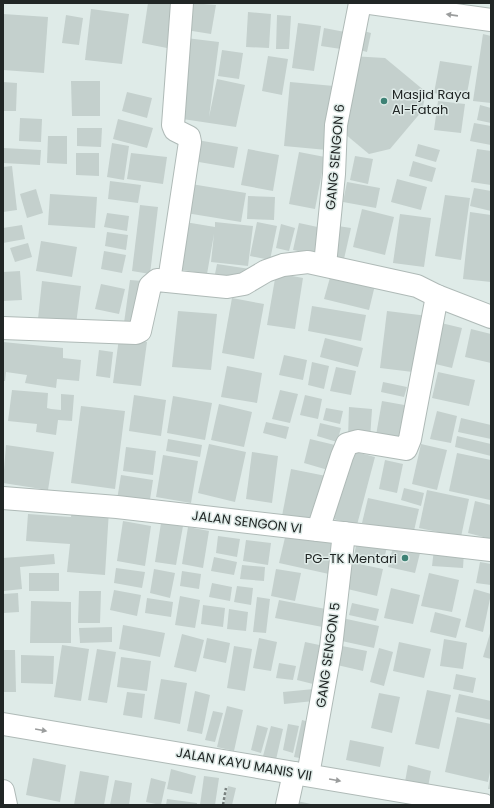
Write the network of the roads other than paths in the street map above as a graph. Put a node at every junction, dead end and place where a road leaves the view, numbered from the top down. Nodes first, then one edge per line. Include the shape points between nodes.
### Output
1 (182, 3) edge
2 (360, 3) edge
3 (370, 3) edge
4 (491, 20) edge
5 (325, 265) junction
6 (169, 281) junction
7 (437, 296) junction
8 (491, 317) edge
9 (3, 328) edge
10 (3, 498) edge
11 (318, 530) junction
12 (344, 533) junction
13 (491, 550) edge
14 (3, 724) edge
15 (301, 774) junction
16 (3, 791) edge
17 (6, 805) edge
18 (287, 805) edge
19 (484, 805) edge

1 - 6 street via 173,125 175,130 189,137 190,142
2 - 5 street, GANG SENGON 6 via 336,126
4 -> 3 street
5 - 6 street via 308,262 283,265 266,271 244,284 227,287
5 - 7 street via 417,286
6 - 9 street via 157,280 150,286 140,331 136,333
7 - 8 street
7 - 11 street via 406,449 358,441 347,444
10 - 11 street, JALAN SENGON VI via 117,507
11 - 12 street, JALAN SENGON VI
12 - 13 street, JALAN SENGON VI
12 - 15 street, GANG SENGON 5 via 331,647
14 -> 15 street, JALAN KAYU MANIS VII
15 - 18 street, GANG SENGON 5
15 -> 19 street, JALAN KAYU MANIS VII
16 - 17 street

